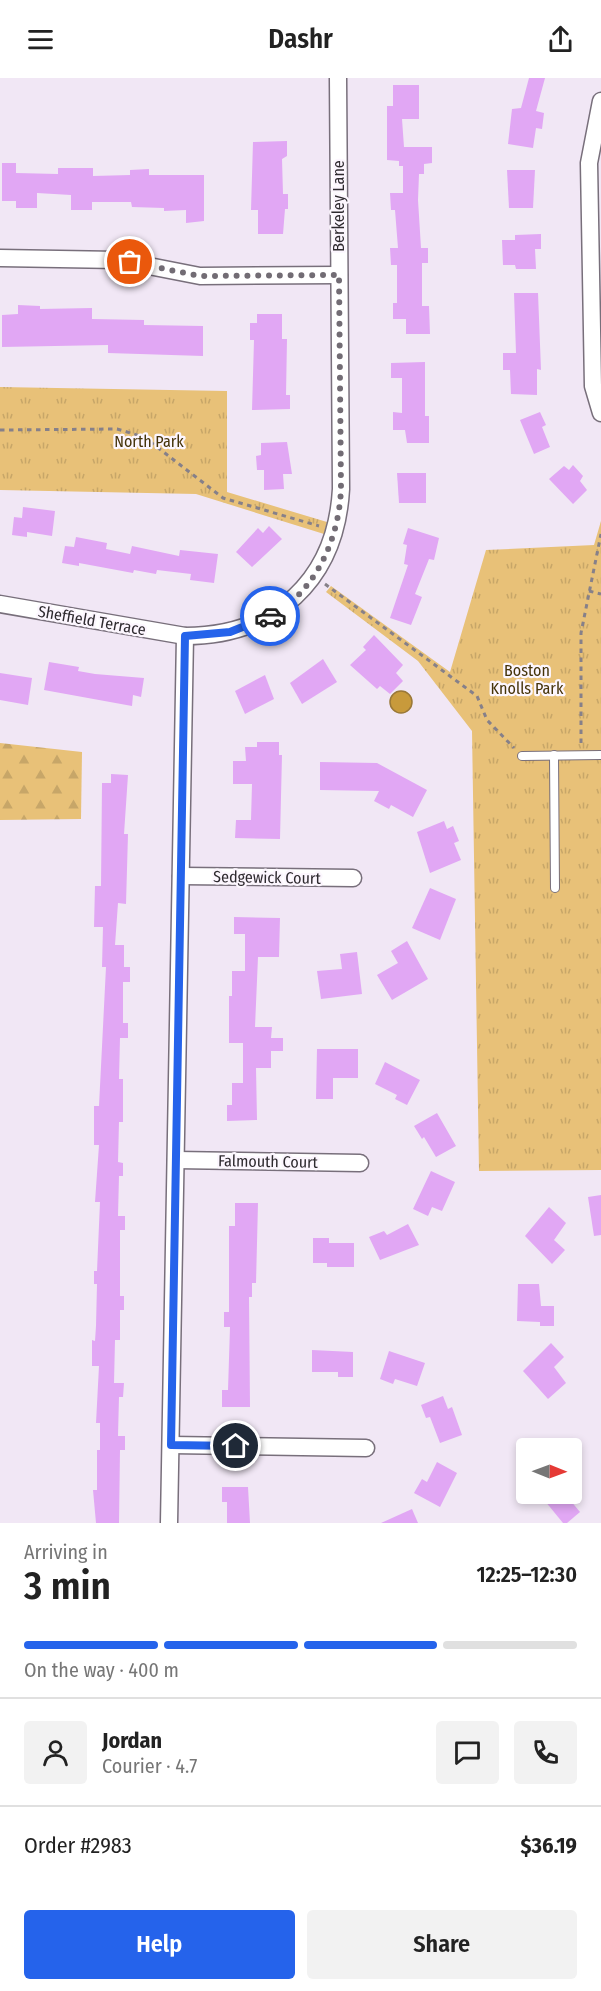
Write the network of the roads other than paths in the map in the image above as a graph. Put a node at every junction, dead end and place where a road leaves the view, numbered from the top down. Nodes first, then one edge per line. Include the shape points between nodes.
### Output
1 (338, 78) edge
2 (601, 101) edge
3 (595, 187) edge
4 (0, 258) edge
5 (339, 275) junction
6 (601, 413) edge
7 (0, 604) edge
8 (185, 636) junction
9 (554, 755) junction
10 (601, 755) edge
11 (522, 756) road end
12 (181, 876) junction
13 (353, 878) dead end
14 (555, 888) dead end
15 (176, 1160) junction
16 (360, 1163) dead end
17 (171, 1445) junction
18 (366, 1448) dead end
19 (169, 1523) edge

1 - 5 street, Berkeley Lane
2 - 3 street via 591,141
3 - 6 street via 593,386
4 - 5 street via 118,260 200,276
5 - 8 street, Berkeley Lane via 341,489 331,544 314,575 292,600 252,625 208,636
7 - 8 street, Sheffield Terrace
8 - 12 street
9 - 10 lane
9 - 11 lane
9 - 14 lane
12 - 13 street, Sedgewick Court
12 - 15 street
15 - 16 street, Falmouth Court
15 - 17 street
17 - 18 street
17 - 19 street

